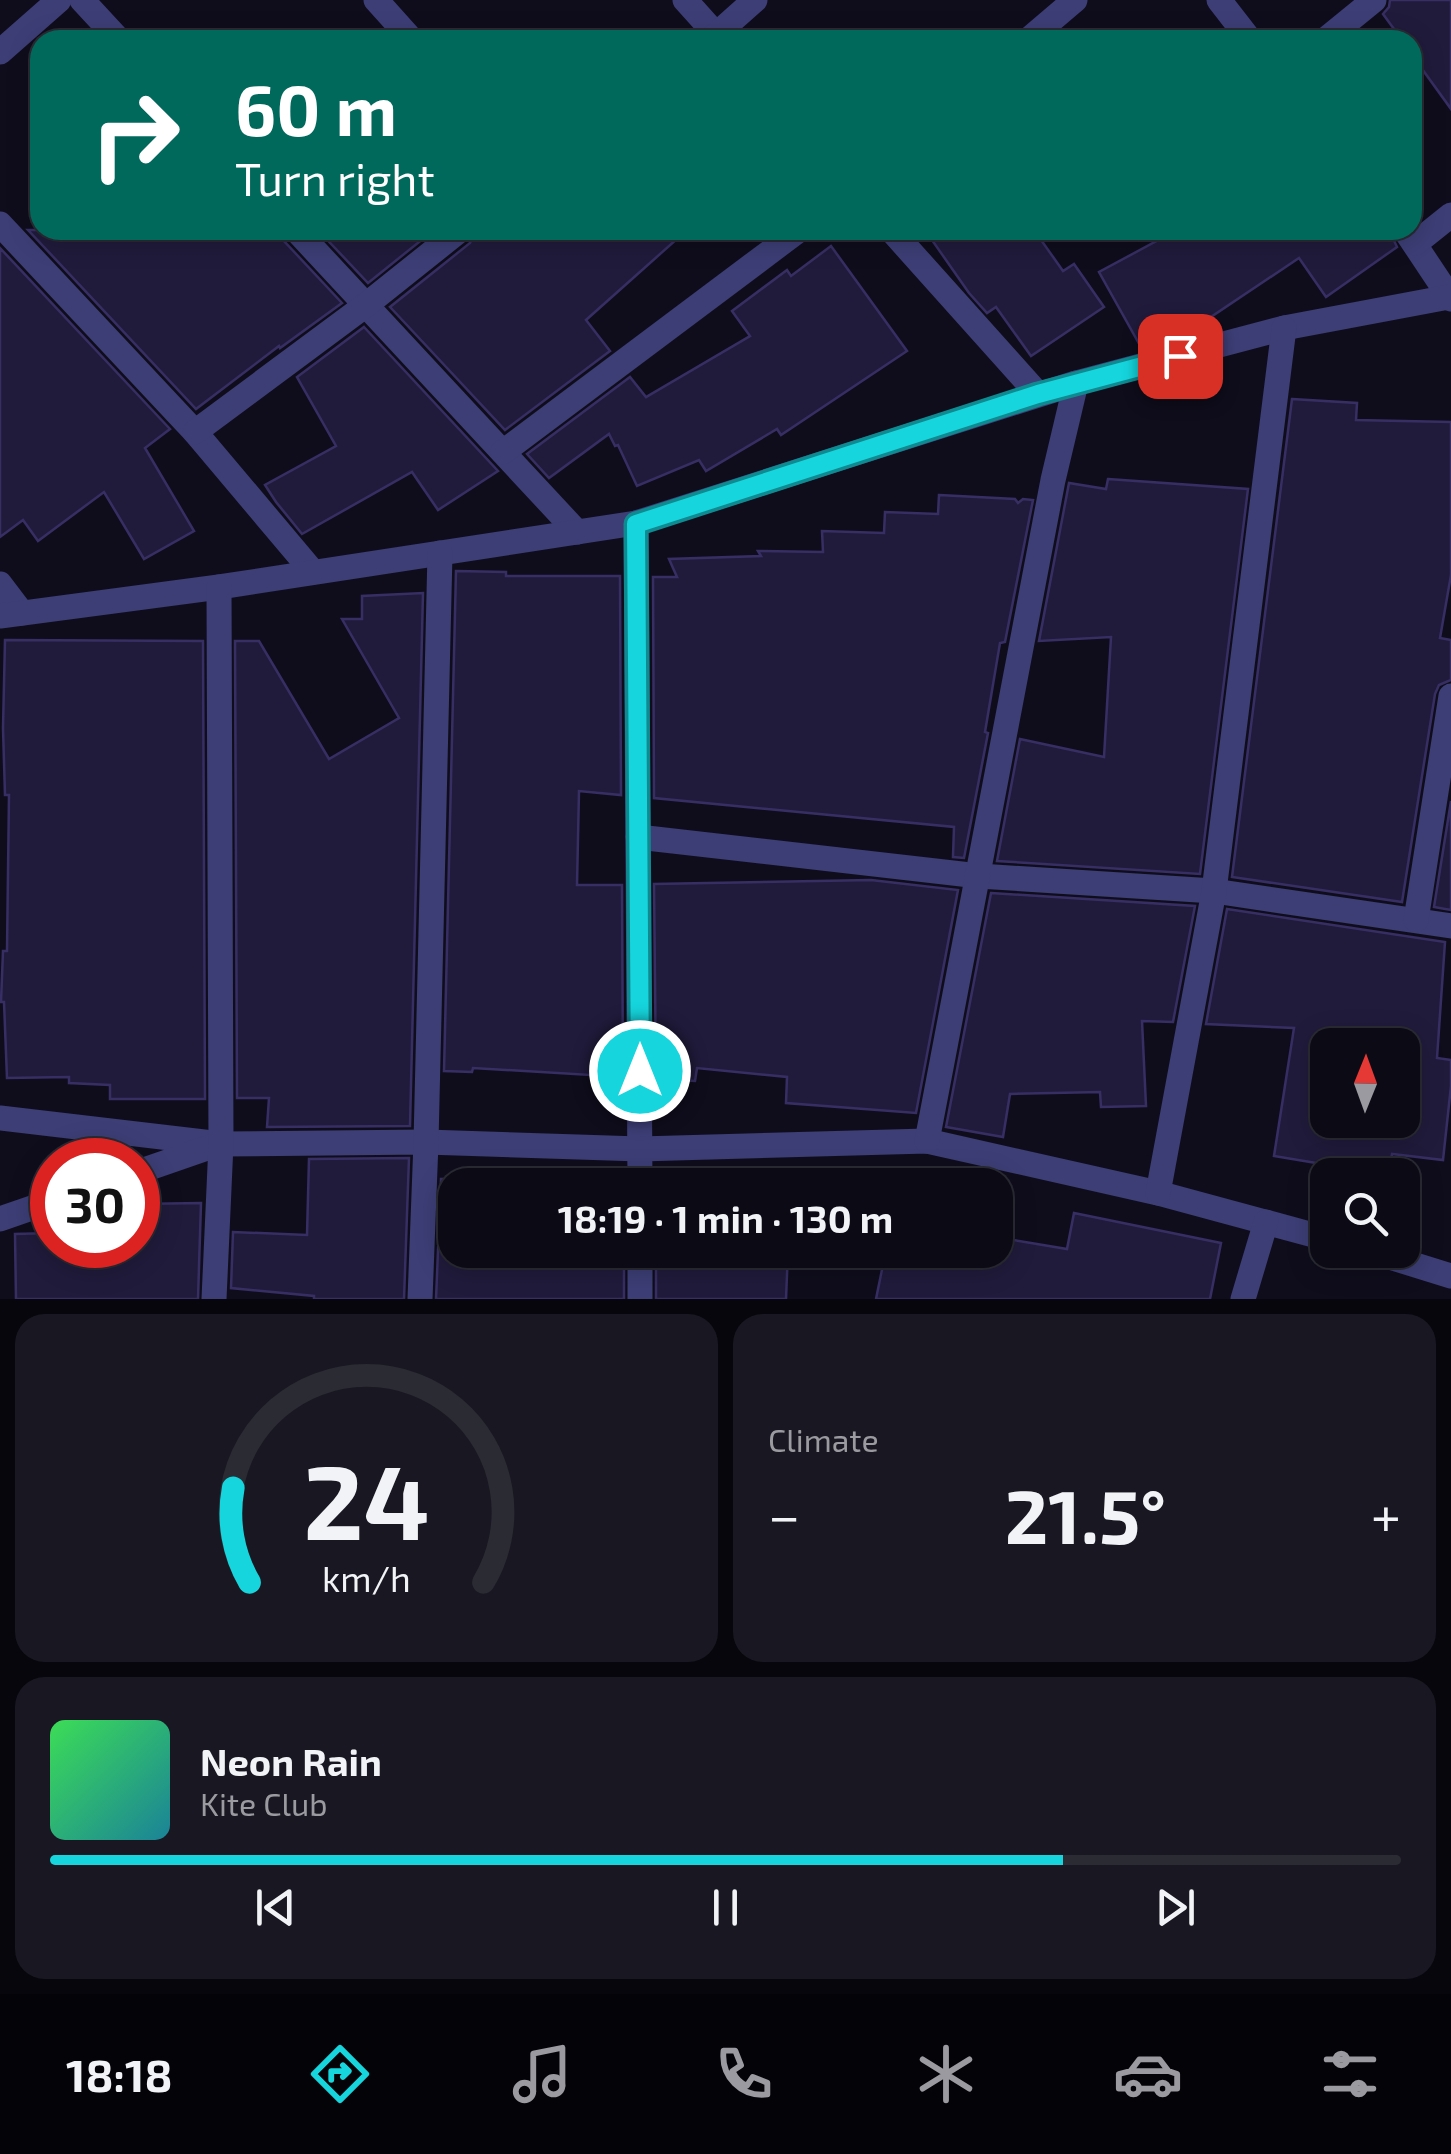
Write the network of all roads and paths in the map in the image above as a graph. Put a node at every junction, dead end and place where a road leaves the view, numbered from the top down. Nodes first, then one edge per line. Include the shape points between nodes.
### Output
1 (58, 0) edge
2 (82, 0) edge
3 (376, 0) edge
4 (685, 0) edge
5 (755, 0) edge
6 (1075, 0) edge
7 (1219, 0) edge
8 (1374, 0) edge
9 (110, 30) edge
10 (403, 30) edge
11 (709, 30) edge
12 (724, 30) edge
13 (1040, 30) edge
14 (1242, 30) edge
15 (1337, 30) edge
16 (0, 52) edge
17 (1451, 215) edge
18 (0, 224) edge
19 (1422, 231) edge
20 (305, 240) edge
21 (447, 240) edge
22 (786, 240) edge
23 (900, 240) edge
24 (1412, 240) edge
25 (1450, 298) edge
26 (366, 305) junction
27 (1284, 328) junction
28 (1076, 383) junction
29 (1038, 394) junction
30 (195, 432) junction
31 (503, 452) junction
32 (636, 524) junction
33 (577, 532) junction
34 (440, 553) junction
35 (313, 572) junction
36 (0, 584) edge
37 (220, 586) junction
38 (11, 614) edge
39 (1451, 696) edge
40 (638, 837) junction
41 (979, 876) junction
42 (1214, 891) junction
43 (1416, 920) junction
44 (1451, 926) edge
45 (0, 1118) edge
46 (927, 1141) junction
47 (426, 1142) junction
48 (221, 1144) junction
49 (640, 1149) junction
50 (160, 1165) edge
51 (640, 1168) edge
52 (1158, 1192) junction
53 (30, 1209) edge
54 (0, 1219) edge
55 (1266, 1222) junction
56 (1310, 1234) edge
57 (1420, 1266) edge
58 (640, 1268) edge
59 (1451, 1276) edge
60 (214, 1299) edge
61 (420, 1299) edge
62 (640, 1299) edge
63 (1243, 1299) edge

1 - 16 street
2 - 9 street
3 - 10 street
4 - 11 street
5 - 12 street
6 - 13 street
7 - 14 street
8 - 15 street
17 - 19 street
18 - 30 street
20 - 26 street
21 - 26 street
22 - 31 street
23 - 29 street
24 - 25 street
25 - 27 street
26 - 30 street
26 - 31 street
27 - 28 street
27 - 42 street
28 - 29 street
28 - 41 street
29 - 32 street
30 - 35 street
31 - 33 street
32 - 33 street
32 - 40 street
33 - 34 street
34 - 35 street
34 - 47 street
35 - 37 street
36 - 38 street
37 - 38 street
37 - 48 street
39 - 43 street
40 - 41 street
40 - 49 street
41 - 42 street
41 - 46 street
42 - 43 street
42 - 52 street
43 - 44 street
45 - 48 street
46 - 49 street
46 - 52 street
47 - 48 street
47 - 49 street
47 - 61 street
48 - 50 street
48 - 60 street
49 - 51 street
52 - 55 street
53 - 54 street
55 - 56 street
55 - 63 street
57 - 59 street
58 - 62 street

